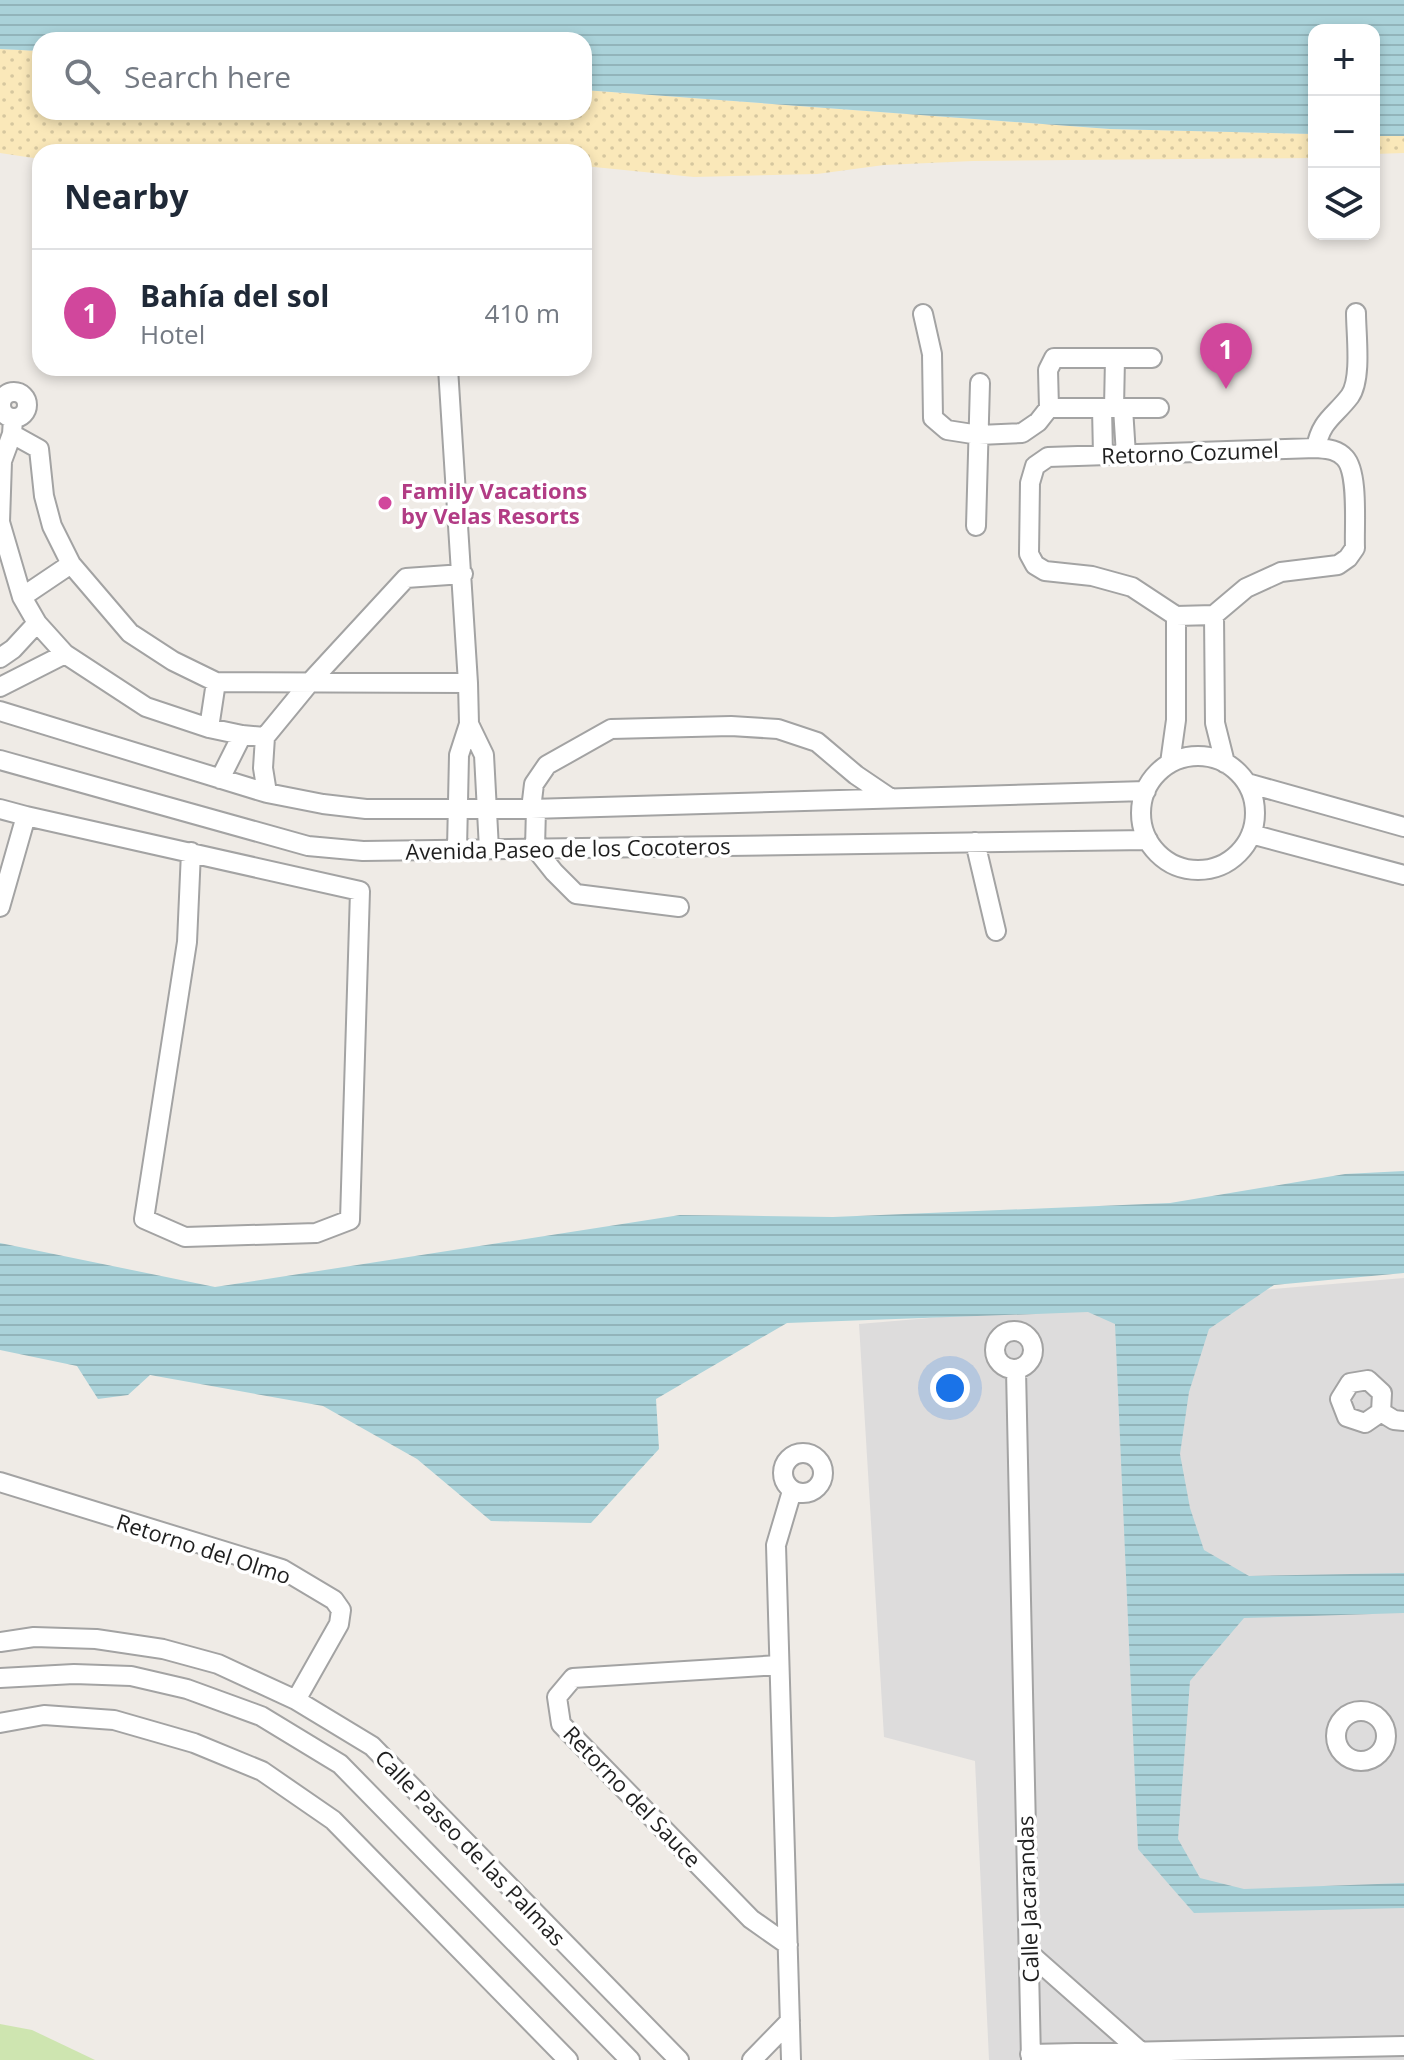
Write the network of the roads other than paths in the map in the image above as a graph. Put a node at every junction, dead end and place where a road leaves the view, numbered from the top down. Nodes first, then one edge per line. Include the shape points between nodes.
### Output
1 (1356, 313) dead end
2 (923, 314) dead end
3 (1115, 358) junction
4 (1152, 358) dead end
5 (449, 376) edge
6 (980, 383) dead end
7 (1049, 408) junction
8 (1113, 408) junction
9 (1159, 408) dead end
10 (979, 435) junction
11 (1316, 448) junction
12 (1103, 455) junction
13 (1126, 455) junction
14 (976, 526) dead end
15 (71, 564) junction
16 (463, 574) junction
17 (22, 597) junction
18 (1214, 615) junction
19 (1176, 616) junction
20 (37, 623) junction
21 (65, 654) junction
22 (0, 658) edge
23 (311, 681) junction
24 (216, 682) junction
25 (468, 683) junction
26 (0, 687) edge
27 (0, 711) edge
28 (469, 724) junction
29 (209, 728) junction
30 (242, 735) junction
31 (265, 737) junction
32 (0, 760) edge
33 (1170, 763) junction
34 (1225, 763) junction
35 (220, 779) junction
36 (1247, 783) junction
37 (1146, 791) junction
38 (267, 793) junction
39 (890, 798) junction
40 (534, 808) junction
41 (0, 809) edge
42 (488, 809) junction
43 (456, 810) junction
44 (26, 816) junction
45 (1404, 827) edge
46 (1251, 834) junction
47 (1148, 840) junction
48 (975, 842) junction
49 (535, 848) junction
50 (457, 849) junction
51 (489, 849) junction
52 (191, 852) junction
53 (1404, 875) edge
54 (0, 907) edge
55 (679, 907) dead end
56 (996, 931) dead end
57 (1016, 1370) dead end
58 (1381, 1412) dead end
59 (1404, 1421) edge
60 (2, 1485) edge
61 (792, 1491) dead end
62 (0, 1642) edge
63 (779, 1665) junction
64 (0, 1678) edge
65 (296, 1700) junction
66 (0, 1723) edge
67 (443, 1818) junction
68 (418, 1842) junction
69 (788, 1945) junction
70 (1029, 1953) junction
71 (790, 2021) junction
72 (1404, 2046) edge
73 (1140, 2051) junction
74 (1270, 2055) edge
75 (1030, 2057) edge
76 (568, 2060) edge
77 (630, 2060) edge
78 (679, 2060) edge
79 (752, 2060) edge
80 (791, 2060) edge

1 - 11 street via 1357,381 1318,433
2 - 10 street via 932,354 933,418 947,430
3 - 4 street
3 - 7 street via 1054,358 1048,370
3 - 8 street
5 - 16 street
6 - 10 street
7 - 8 street
7 - 10 street via 1022,433
8 - 9 street
8 - 12 street
8 - 13 street
10 - 14 street
11 - 13 street, Retorno Cozumel
11 - 18 street, Retorno Cozumel via 1333,450 1352,471 1355,548 1338,565 1281,572 1246,588
12 - 13 street, Retorno Cozumel
12 - 19 street, Retorno Cozumel via 1048,457 1035,466 1029,554 1045,571 1132,587
15 - 17 street
15 - 17 street via 52,526 39,449 12,426 2,461 0,522
15 - 24 street via 130,633
16 - 23 street via 406,578
16 - 25 street
17 - 20 street
18 - 19 street
18 - 34 street via 1215,723
19 - 33 street via 1176,720
20 - 21 street
20 - 22 street
21 - 26 street
21 - 29 street via 146,707
23 - 24 street
23 - 25 street
23 - 31 street
24 - 29 street
25 - 28 street
27 - 35 street, Avenida Paseo de los Cocoteros
28 - 42 street via 484,755
28 - 43 street via 459,755
29 - 30 street
30 - 31 street
30 - 35 street
31 - 38 street
32 - 50 street, Avenida Paseo de los Cocoteros via 308,846
33 - 34 street via 1200,756
33 - 37 street
34 - 36 street
35 - 38 street, Avenida Paseo de los Cocoteros
36 - 45 street
36 - 46 street via 1254,800
37 - 39 street, Avenida Paseo de los Cocoteros
37 - 47 street via 1141,809
38 - 43 street, Avenida Paseo de los Cocoteros via 366,809
39 - 40 street, Avenida Paseo de los Cocoteros
39 - 40 street via 817,742 778,729 626,728 611,729 547,765 534,784
40 - 42 street, Avenida Paseo de los Cocoteros
40 - 49 street
41 - 44 street
42 - 43 street, Avenida Paseo de los Cocoteros
42 - 51 street
43 - 50 street
44 - 52 street
44 - 54 street
46 - 47 street via 1227,862 1201,869 1174,865
46 - 53 street
47 - 48 street, Avenida Paseo de los Cocoteros
48 - 49 street, Avenida Paseo de los Cocoteros
48 - 56 street
49 - 51 street, Avenida Paseo de los Cocoteros
49 - 55 street via 576,894
50 - 51 street, Avenida Paseo de los Cocoteros
52 - 52 street via 360,891 350,1220 316,1233 185,1237 144,1219 187,942
57 - 70 street, Calle Jacarandas
58 - 59 street
60 - 65 street, Retorno del Olmo via 282,1569 334,1600 341,1610 339,1624
61 - 63 street via 776,1545
62 - 65 street, Calle Paseo de las Palmas via 96,1639 163,1649 218,1664
63 - 69 street
63 - 69 street, Retorno del Sauce via 573,1678 557,1697 561,1724 751,1919
64 - 68 street, Calle Paseo de las Palmas via 131,1676 187,1689 261,1716 340,1764
65 - 67 street, Calle Paseo de las Palmas via 372,1746
66 - 76 street via 44,1715 114,1720 194,1743 262,1771 333,1820
67 - 68 street
67 - 78 street, Calle Paseo de las Palmas
68 - 77 street, Calle Paseo de las Palmas
69 - 71 street
70 - 73 street
70 - 75 street, Calle Jacarandas
71 - 79 street
71 - 80 street
72 - 74 street, Calle Jacarandas
73 - 74 street, Calle Jacarandas
73 - 75 street, Calle Jacarandas

